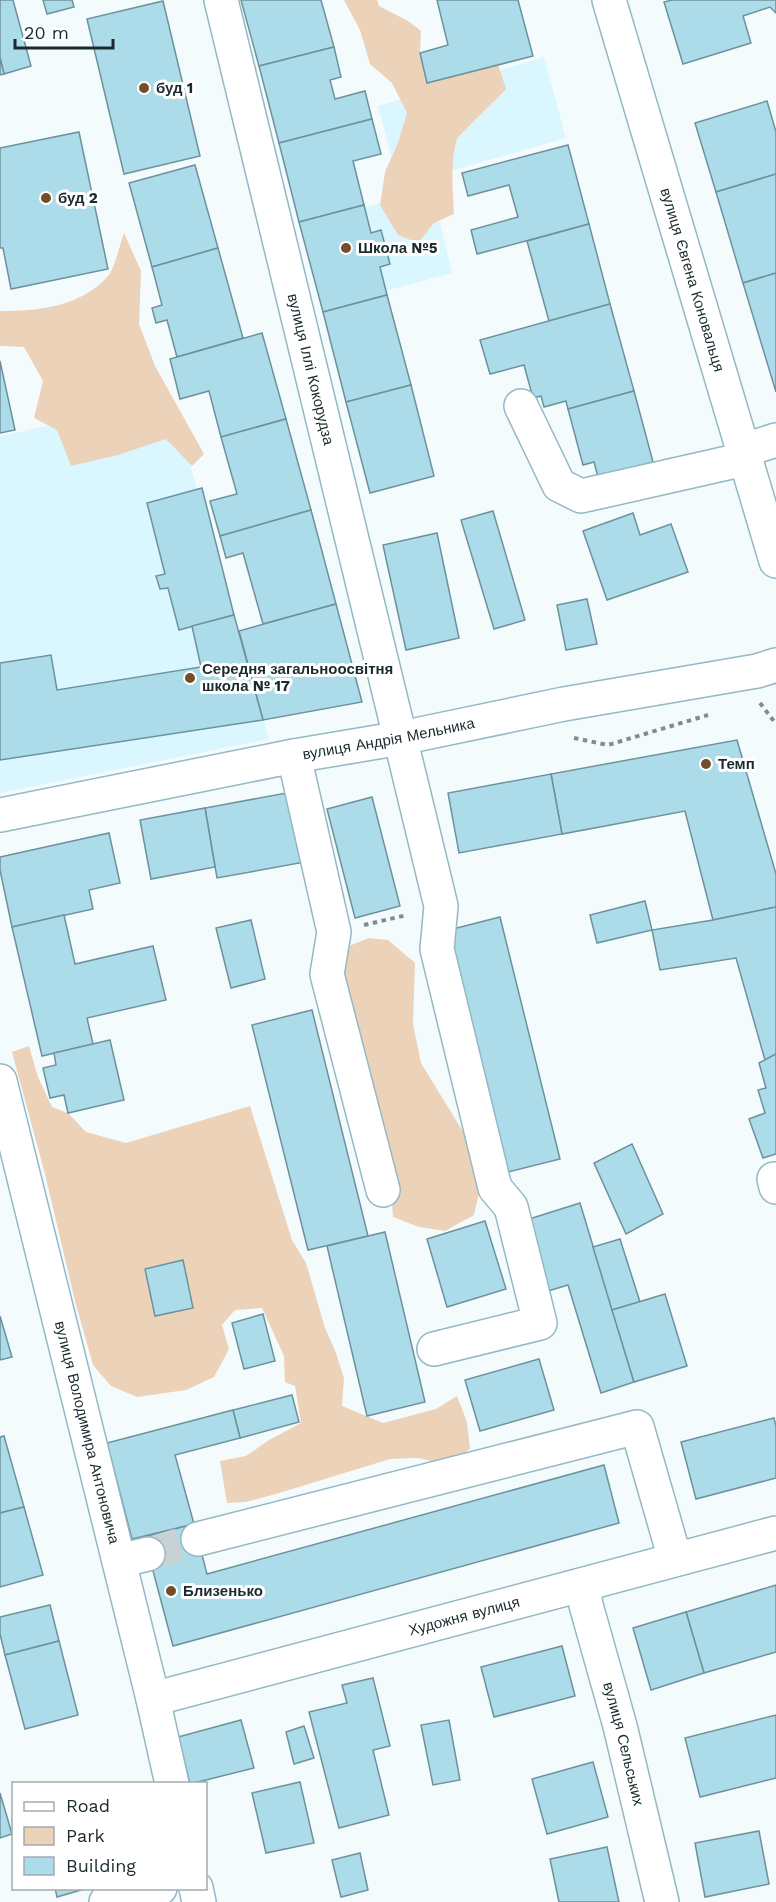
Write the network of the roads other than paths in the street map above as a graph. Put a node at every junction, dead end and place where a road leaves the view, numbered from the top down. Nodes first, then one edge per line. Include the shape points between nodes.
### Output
1 (221, 0) edge
2 (609, 0) edge
3 (522, 406) dead end
4 (776, 440) edge
5 (744, 455) junction
6 (776, 561) edge
7 (776, 665) edge
8 (401, 738) junction
9 (294, 756) junction
10 (0, 814) edge
11 (0, 1081) edge
12 (383, 1190) dead end
13 (434, 1349) dead end
14 (776, 1533) edge
15 (198, 1539) tunnel mouth
16 (675, 1559) junction
17 (583, 1585) junction
18 (153, 1699) junction
19 (172, 1782) edge
20 (151, 1890) edge
21 (106, 1902) edge
22 (662, 1902) edge

1 - 8 street, вулиця Іллі Кокорудза
2 - 5 street, вулиця Євгена Коновальця
3 - 5 street via 559,485 581,496
4 - 5 street
5 - 6 street, вулиця Євгена Коновальця
7 - 8 street, вулиця Андрія Мельника
8 - 9 street, вулиця Андрія Мельника
8 - 13 street, вулиця Іллі Кокорудза via 441,906 437,949 495,1188 511,1207 540,1323
9 - 10 street, вулиця Андрія Мельника
9 - 12 street via 334,932 327,974
11 - 18 street, вулиця Володимира Антоновича via 134,1557
14 - 16 street, Художня вулиця
15 - 16 street via 637,1427
16 - 17 street, Художня вулиця
17 - 18 street, Художня вулиця
17 - 22 street, вулиця Сельських
18 - 19 street, вулиця Володимира Антоновича
20 - 21 street

